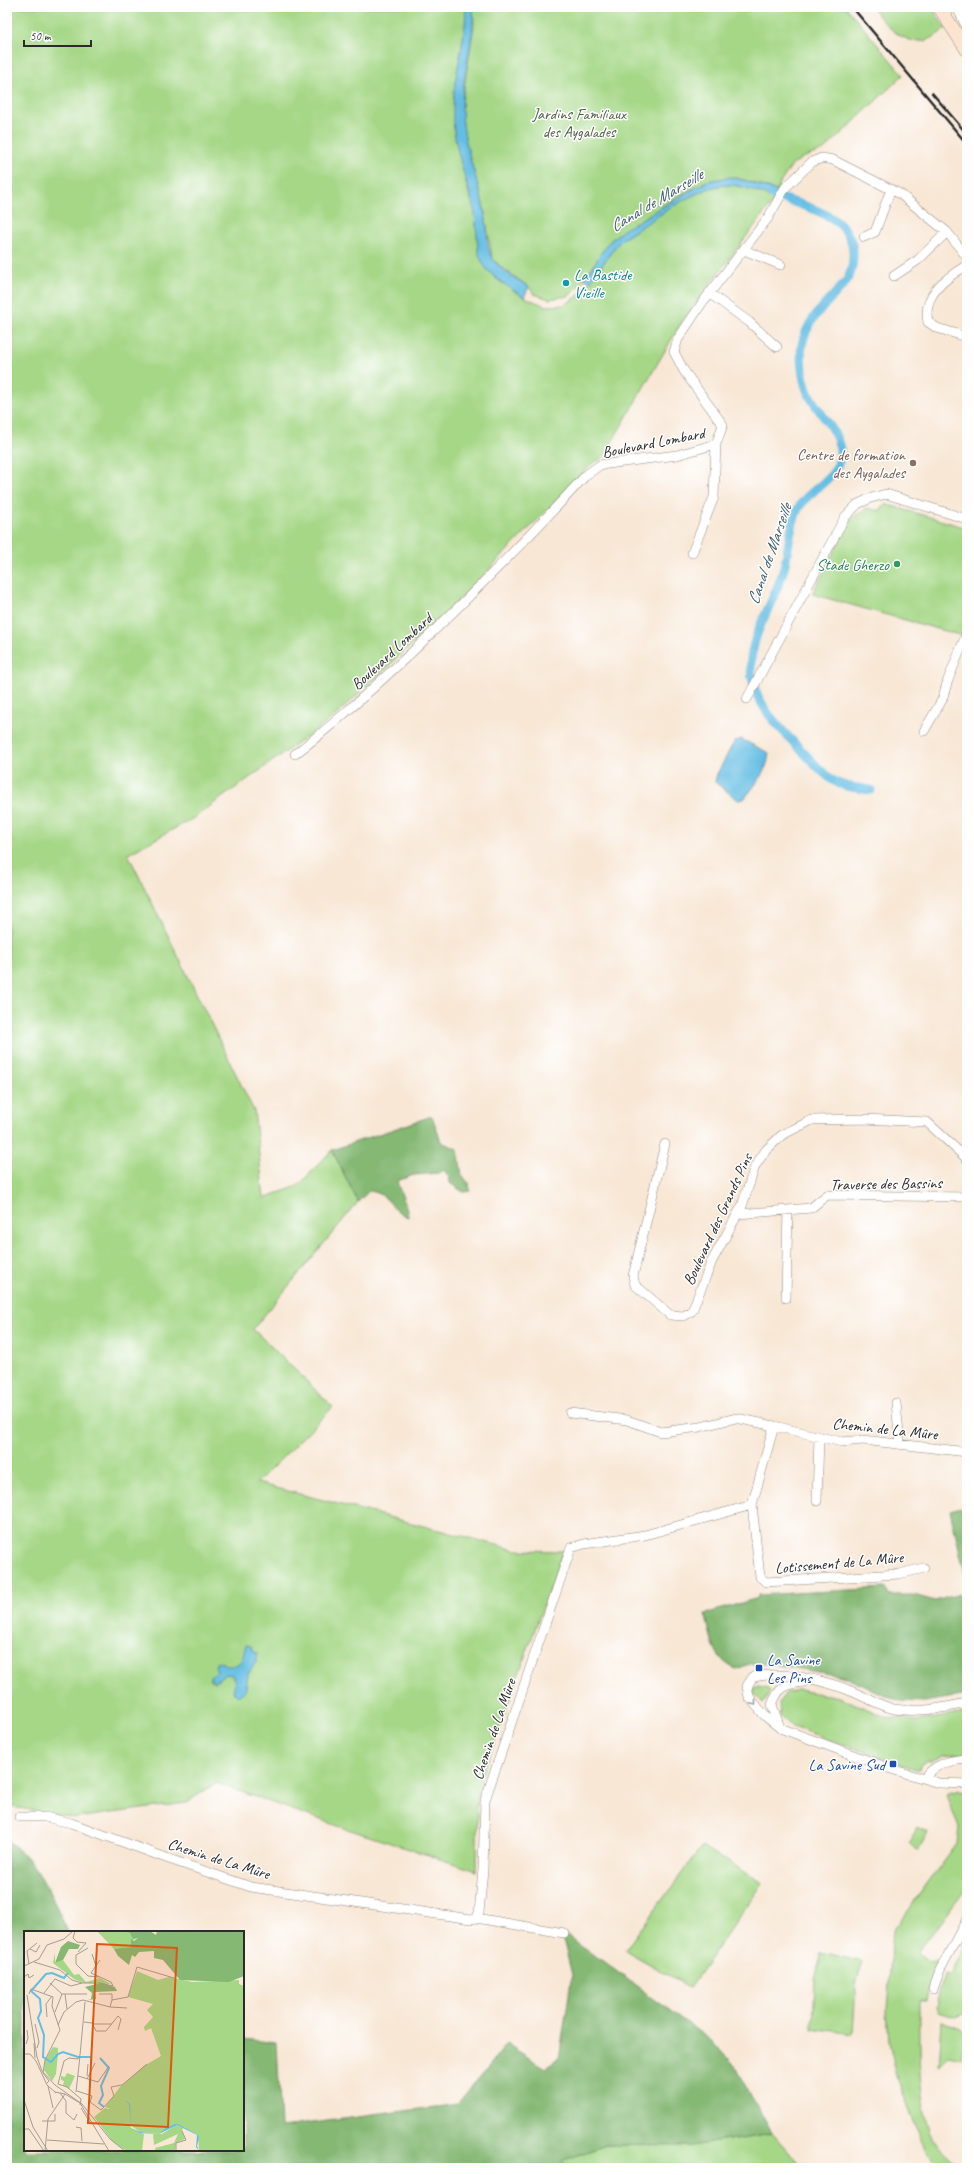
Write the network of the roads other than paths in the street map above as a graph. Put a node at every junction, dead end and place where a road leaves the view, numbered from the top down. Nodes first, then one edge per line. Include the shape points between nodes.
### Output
1 (950, 11) edge
2 (967, 28) edge
3 (965, 47) edge
4 (892, 189) junction
5 (947, 232) junction
6 (864, 237) dead end
7 (744, 250) junction
8 (967, 257) edge
9 (781, 265) dead end
10 (967, 265) edge
11 (894, 276) dead end
12 (709, 293) junction
13 (967, 337) edge
14 (777, 348) dead end
15 (716, 444) junction
16 (967, 519) edge
17 (692, 553) dead end
18 (967, 633) edge
19 (747, 699) dead end
20 (924, 731) dead end
21 (295, 754) dead end
22 (666, 1144) dead end
23 (967, 1159) edge
24 (967, 1197) edge
25 (788, 1210) junction
26 (738, 1214) junction
27 (786, 1298) dead end
28 (896, 1403) dead end
29 (570, 1413) dead end
30 (774, 1426) junction
31 (819, 1437) junction
32 (900, 1444) junction
33 (967, 1452) edge
34 (817, 1501) dead end
35 (752, 1505) junction
36 (924, 1568) dead end
37 (814, 1681) junction
38 (967, 1703) edge
39 (780, 1728) junction
40 (967, 1759) edge
41 (925, 1779) junction
42 (967, 1784) edge
43 (19, 1817) dead end
44 (476, 1918) junction
45 (967, 1919) edge
46 (564, 1932) dead end
47 (933, 1989) dead end

1 - 2 street
1 - 3 main road
4 - 5 street, Boulevard Lombard
4 - 6 street via 875,232
4 - 7 street, Boulevard Lombard via 833,160 822,158 812,162 785,188 777,204
5 - 8 street, Boulevard Lombard
5 - 11 street via 918,260
7 - 9 street
7 - 12 street, Boulevard Lombard
10 - 13 street via 934,290 926,310 928,322 937,328
12 - 14 street via 749,322
12 - 15 street, Boulevard Lombard via 678,339 674,352 684,371 723,425
15 - 17 street via 714,497
15 - 21 street, Boulevard Lombard via 677,455 600,466 586,475 513,554 440,625 334,725
16 - 19 street via 886,494 858,504 845,517
18 - 20 street via 942,700
22 - 26 street, Boulevard des Grands Pins via 632,1276 635,1286 670,1315 684,1316 692,1311 712,1261
23 - 26 street, Boulevard des Grands Pins via 927,1122 812,1120 782,1135 766,1150 755,1166
24 - 25 street, Traverse des Bassins via 827,1195 811,1208
25 - 26 street, Traverse des Bassins
25 - 27 street
28 - 32 street
29 - 30 street, Chemin de La Mûre via 627,1420 662,1432 700,1427 736,1418
30 - 31 street, Chemin de La Mûre
30 - 35 street
31 - 32 street, Chemin de La Mûre via 842,1442 862,1440
31 - 34 street
32 - 33 street, Chemin de La Mûre
35 - 36 street, Lotissement de La Mûre via 760,1577 766,1582 899,1574
35 - 44 street, Chemin de La Mûre via 645,1535 570,1548 485,1800 483,1869 479,1913
37 - 38 street via 846,1689 893,1708 912,1711
37 - 39 street via 788,1685 777,1692 772,1705 775,1720
37 -> 39 street via 760,1676 749,1681 747,1692 765,1716
39 - 41 street
40 - 41 street via 939,1765
41 - 42 street via 939,1783
43 - 44 street, Chemin de La Mûre via 46,1817 71,1823 251,1887
44 - 46 street
45 - 47 street via 940,1970

